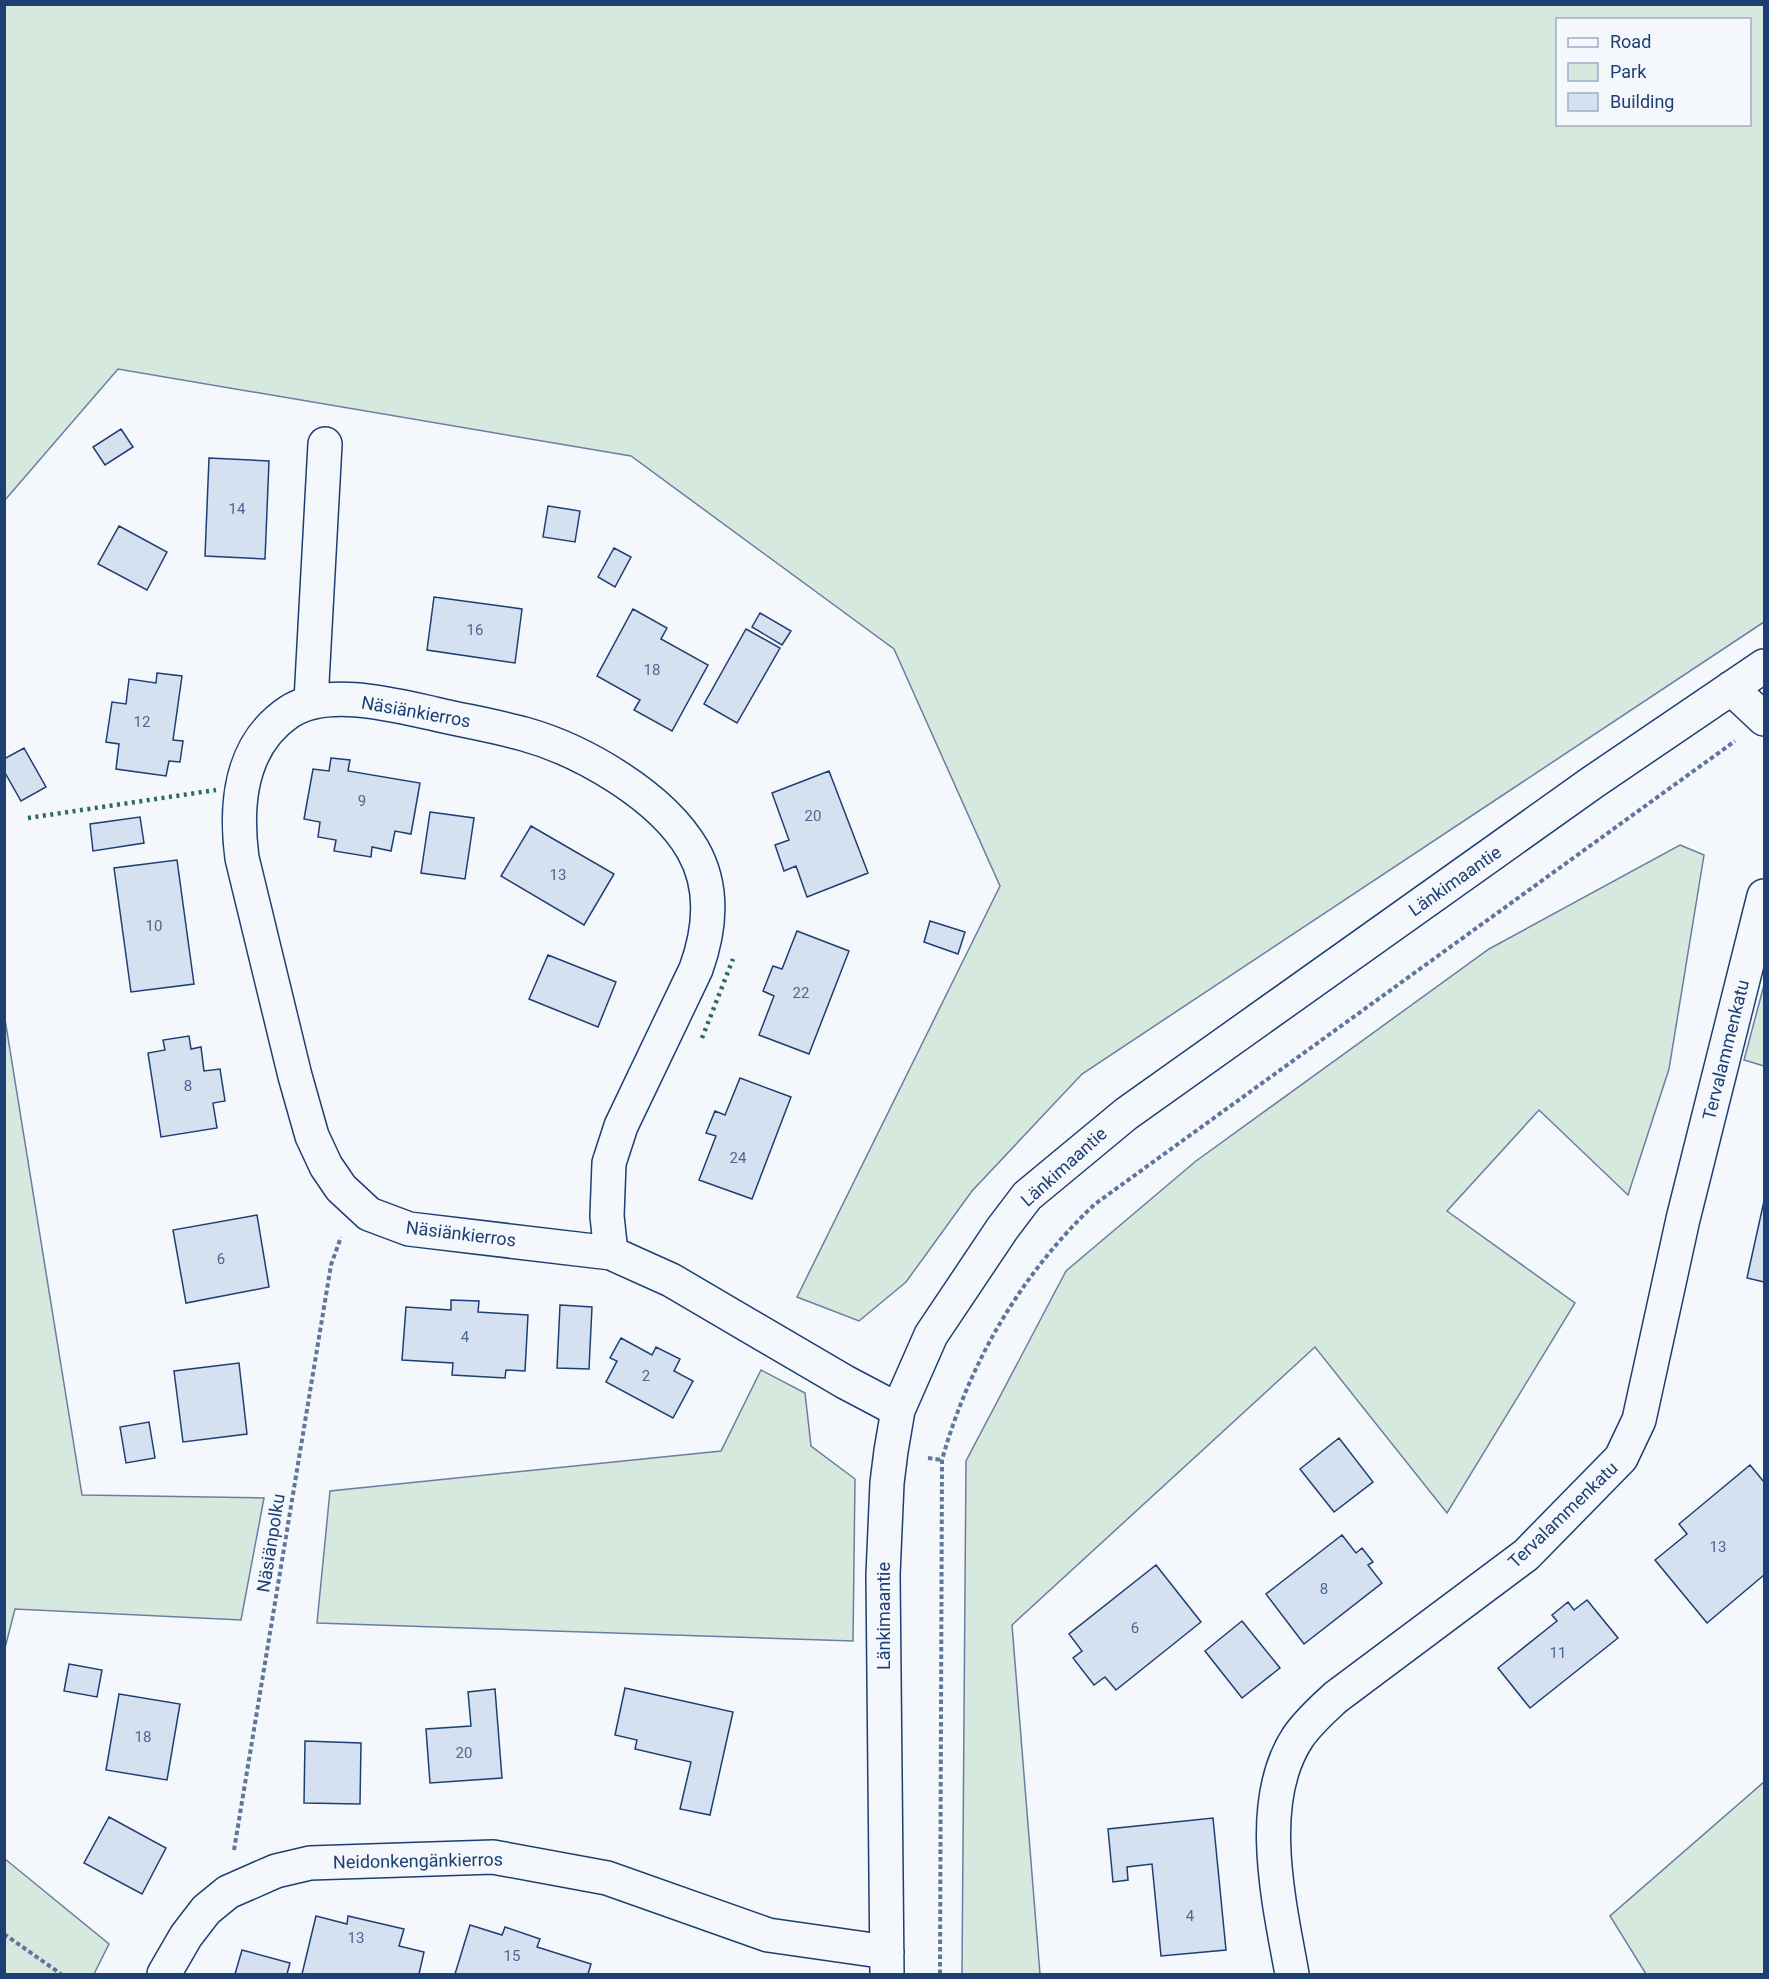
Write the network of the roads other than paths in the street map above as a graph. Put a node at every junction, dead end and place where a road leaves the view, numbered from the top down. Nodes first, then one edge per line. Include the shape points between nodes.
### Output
1 (326, 444) dead end
2 (1764, 666) edge
3 (1731, 688) junction
4 (311, 701) junction
5 (1764, 719) edge
6 (1764, 896) edge
7 (611, 1253) junction
8 (898, 1410) junction
9 (887, 1963) edge
10 (164, 1974) edge
11 (1292, 1974) edge

1 - 4 street
2 - 3 street, Länkimaantie
3 - 5 street
3 - 8 street, Länkimaantie via 1145,1100 1059,1166 1027,1196 1002,1229 931,1335
4 - 7 street, Näsiänkierros via 274,724 258,742 240,794 238,825 245,870 295,1076 312,1136 326,1166 354,1202 369,1214 410,1229
4 - 7 street, Näsiänkierros via 379,702 525,734 573,752 651,803 693,850 708,895 706,943 621,1126 609,1163 607,1216
6 - 11 street, Tervalammenkatu via 1683,1220 1639,1420 1621,1458 1526,1555 1336,1697 1298,1737 1284,1763 1274,1822 1280,1907
7 - 8 street, Näsiänkierros via 671,1280
8 - 9 street, Länkimaantie via 886,1483 883,1575
9 - 10 street, Neidonkengänkierros via 768,1935 607,1878 493,1857 310,1863 276,1871 228,1892 206,1910

